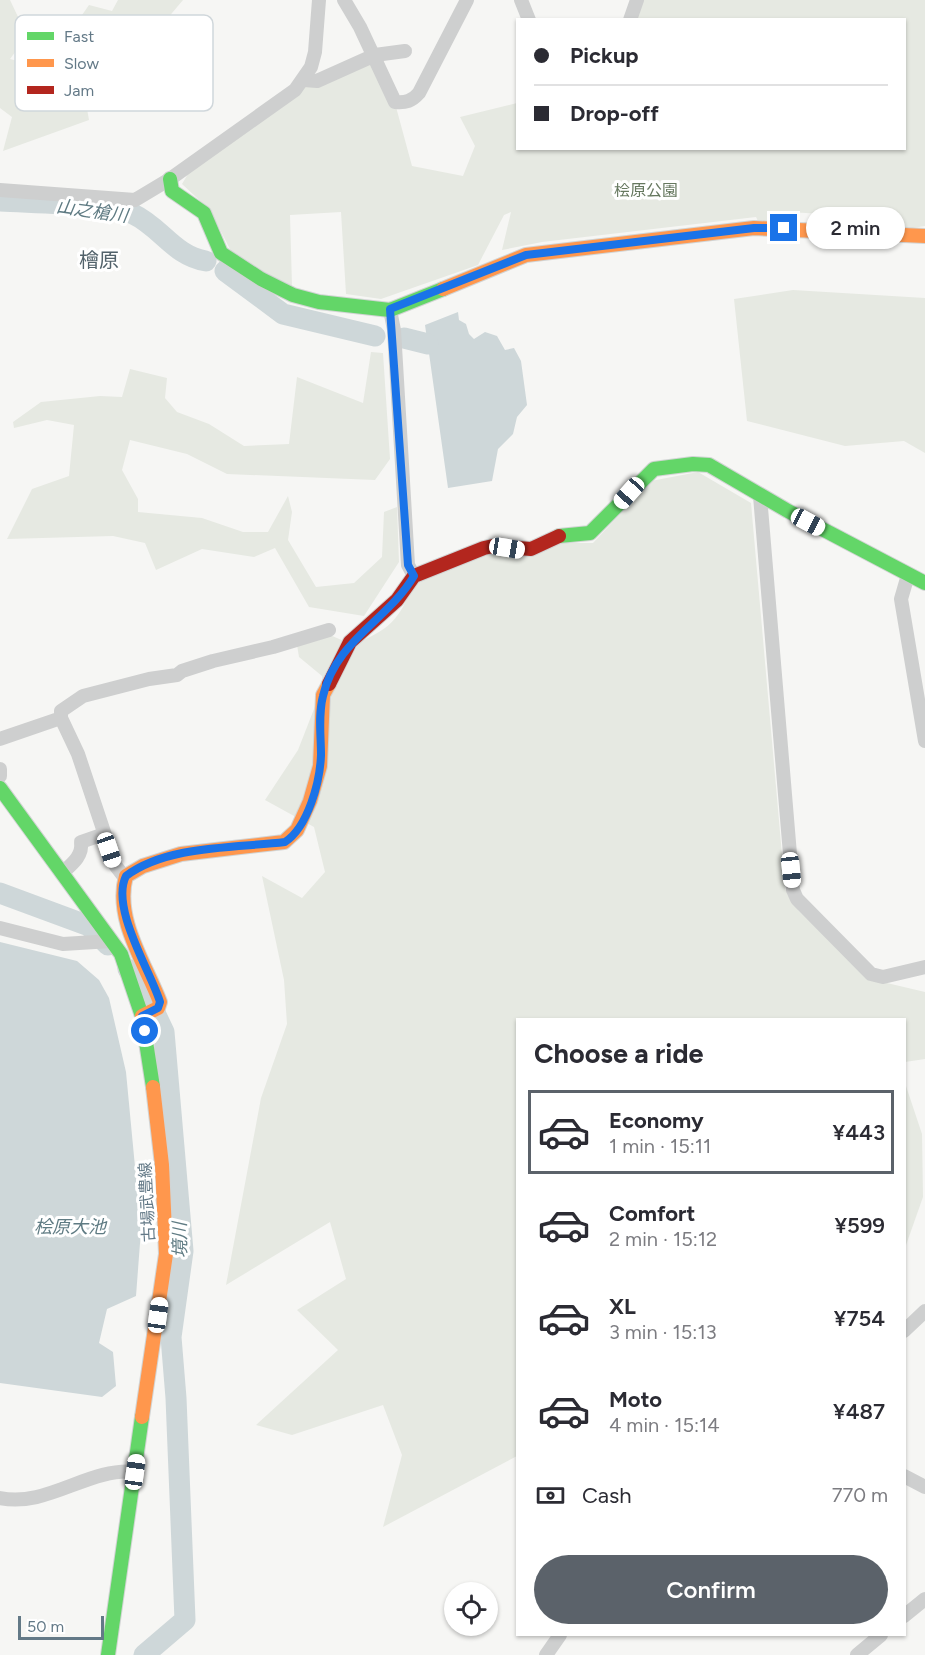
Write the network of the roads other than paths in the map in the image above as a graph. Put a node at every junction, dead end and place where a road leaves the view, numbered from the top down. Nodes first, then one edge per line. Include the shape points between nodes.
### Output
1 (344, 0) edge
2 (467, 0) edge
3 (521, 0) edge
4 (637, 0) edge
5 (321, 2) edge
6 (528, 18) edge
7 (631, 18) edge
8 (405, 51) dead end
9 (375, 55) junction
10 (304, 80) junction
11 (170, 179) junction
12 (0, 190) edge
13 (925, 236) edge
14 (390, 309) junction
15 (760, 496) junction
16 (908, 575) junction
17 (414, 576) junction
18 (925, 583) edge
19 (329, 630) dead end
20 (61, 718) junction
21 (0, 739) edge
22 (925, 741) edge
23 (0, 769) edge
24 (0, 776) edge
25 (0, 788) edge
26 (104, 834) junction
27 (62, 873) junction
28 (124, 878) junction
29 (0, 928) edge
30 (111, 941) junction
31 (925, 967) edge
32 (142, 1016) junction
33 (925, 1311) edge
34 (906, 1329) edge
35 (135, 1472) junction
36 (906, 1477) edge
37 (925, 1487) edge
38 (0, 1498) edge
39 (925, 1599) edge
40 (906, 1614) edge
41 (559, 1636) edge
42 (880, 1636) edge
43 (108, 1655) edge
44 (546, 1655) edge
45 (857, 1655) edge

1 - 9 street
2 - 9 street via 426,81 408,102 395,102
3 - 6 street
4 - 7 street
5 - 10 street via 315,52
8 - 9 street
9 - 10 street via 327,78
10 - 11 street via 296,90
11 - 12 street via 135,200
11 - 14 street via 172,191 204,213 221,253 261,279 293,295 319,302
13 - 14 street via 754,228 526,255
14 - 17 street via 408,565
15 - 16 street
15 - 17 street via 709,465 654,469 590,533 558,536 531,549 484,548
15 - 31 street via 793,890 797,899 871,974 883,977
16 - 18 street
16 - 22 street via 901,599
17 - 28 street via 397,600 350,642 328,681 321,708 320,766 310,801 292,838 285,842 200,850 147,863
19 - 20 street via 213,661 177,675 83,696 61,711
20 - 21 street
20 - 26 street via 78,754
23 - 24 street
25 - 27 street, 古場武豊線
26 - 27 street via 81,842 77,859
26 - 28 street via 115,866
27 - 30 street, 古場武豊線
28 - 32 street via 123,895 132,942 160,1002 158,1008
29 - 30 street via 63,944
30 - 32 street, 古場武豊線 via 122,954
32 - 35 street, 古場武豊線 via 162,1165 166,1254
33 - 34 street
35 - 38 street via 118,1470 15,1501
35 - 43 street, 古場武豊線
36 - 37 street
39 - 40 street
41 - 44 street
42 - 45 street

